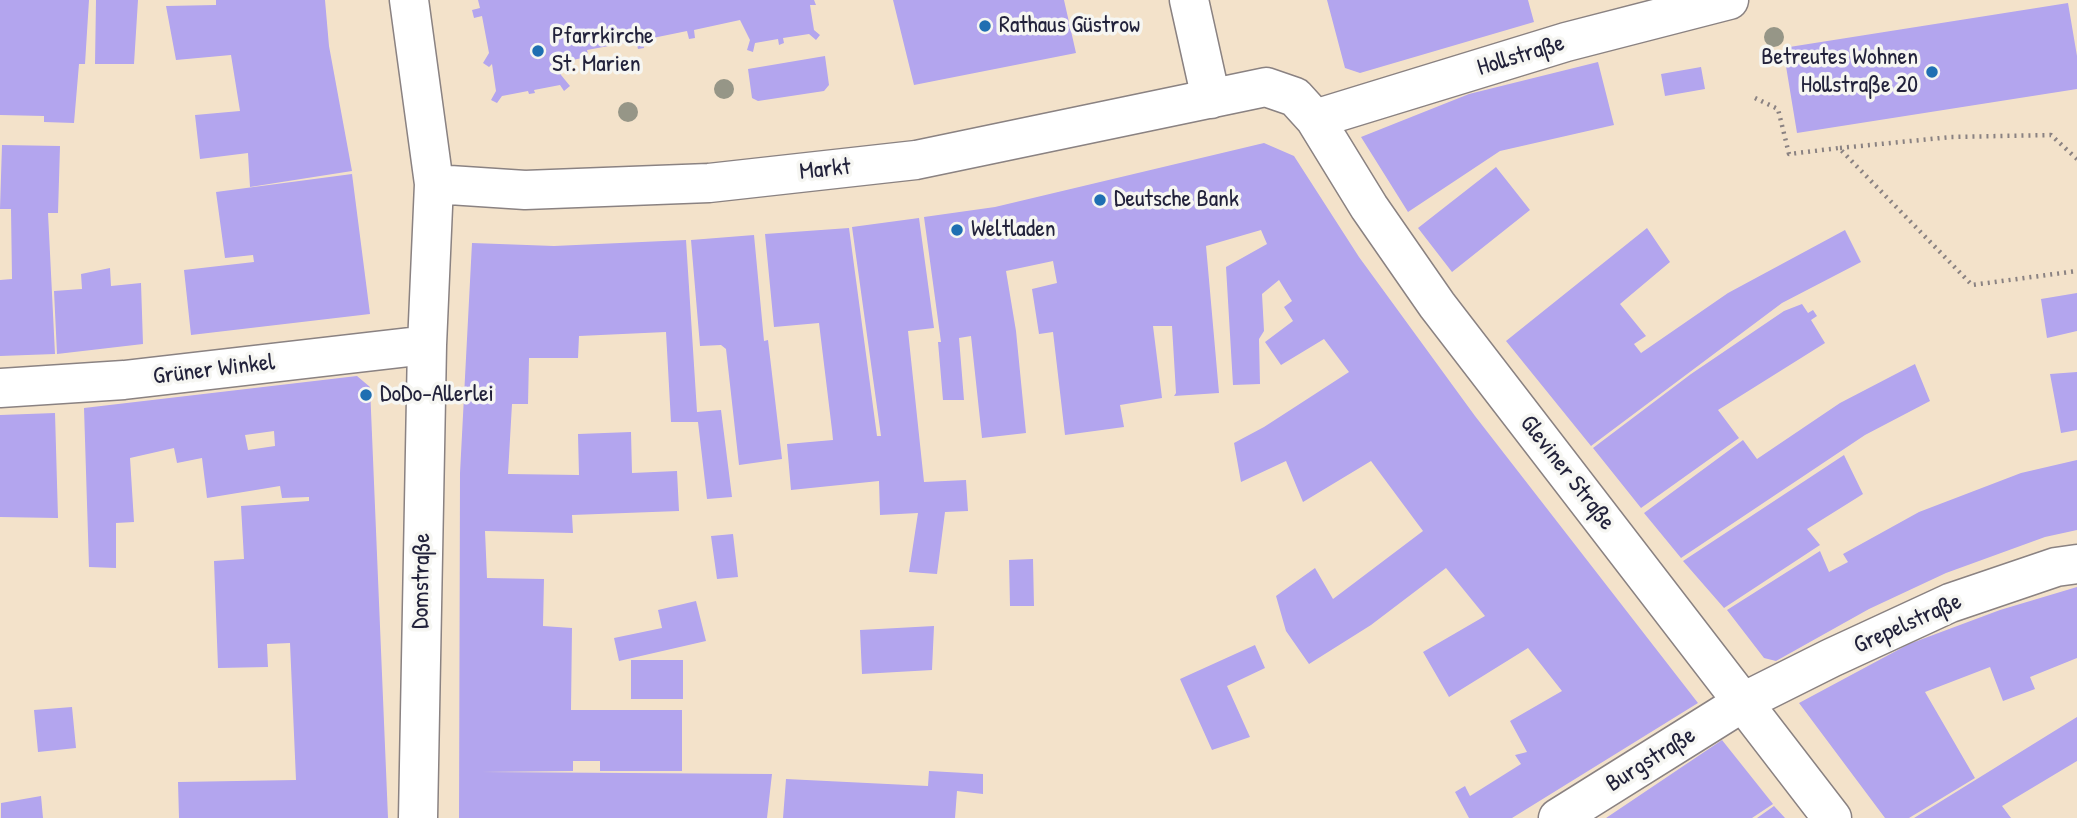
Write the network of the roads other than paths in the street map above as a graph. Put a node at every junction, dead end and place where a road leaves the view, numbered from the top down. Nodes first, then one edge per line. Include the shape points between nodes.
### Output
1 (409, 0) edge
2 (1189, 0) edge
3 (1729, 0) edge
4 (1211, 99) junction
5 (1315, 119) junction
6 (434, 184) junction
7 (427, 345) junction
8 (0, 388) edge
9 (2077, 564) edge
10 (1745, 701) junction
11 (418, 818) edge
12 (1558, 818) edge
13 (1832, 818) edge

1 - 6 street
2 - 4 street
3 - 5 street, Hollstraße via 1566,42
4 - 5 street, Markt via 1266,87 1295,97
4 - 6 street, Markt via 916,160 709,183 525,190
5 - 10 street, Gleviner Straße via 1437,305
6 - 7 street
7 - 8 street, Grüner Winkel via 124,380
7 - 11 street, Domstraße
9 - 10 street, Grepelstraße via 1950,603
10 - 12 street, Burgstraße
10 - 13 street, Gleviner Straße

